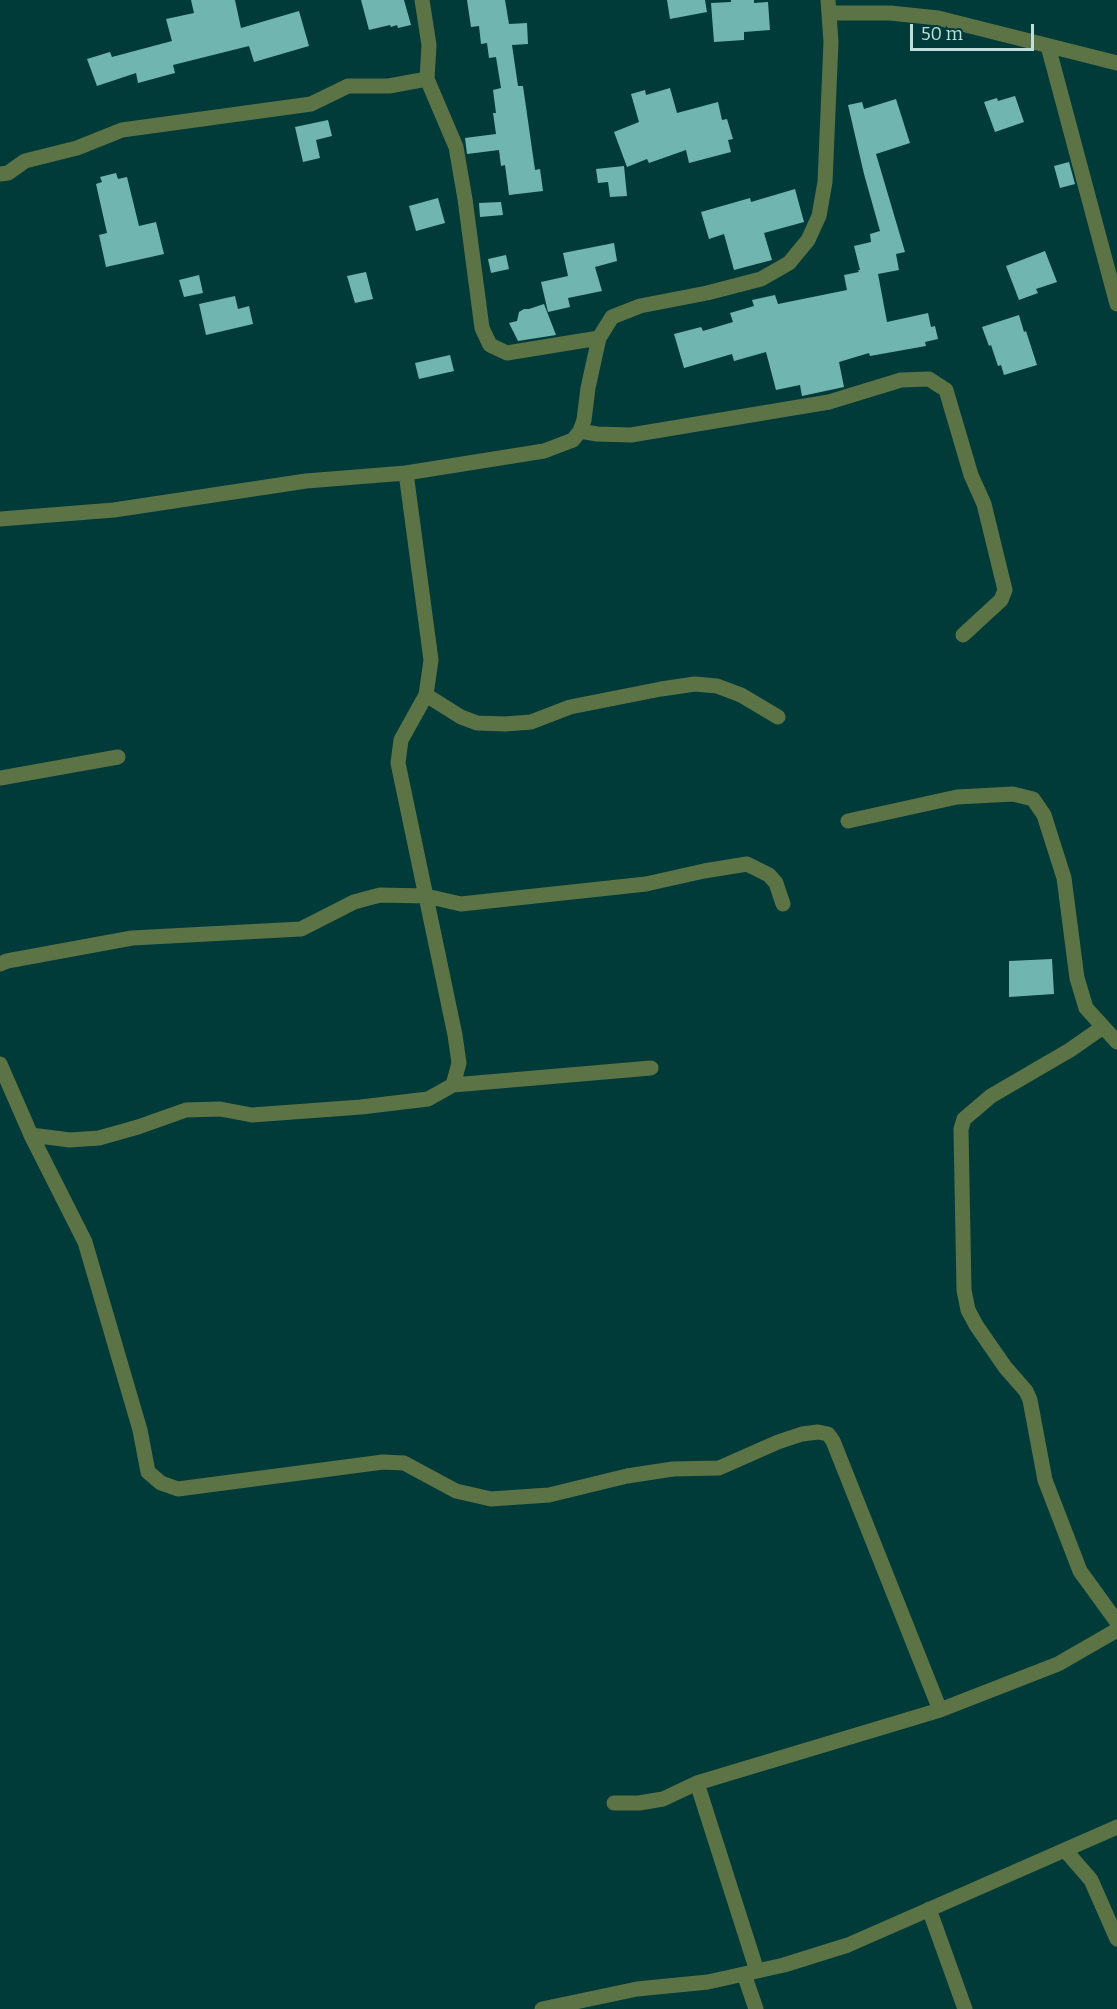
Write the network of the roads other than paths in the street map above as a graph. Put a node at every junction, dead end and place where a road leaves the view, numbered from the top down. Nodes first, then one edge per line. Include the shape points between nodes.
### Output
1 (422, 0) edge
2 (829, 7) edge
3 (1048, 46) junction
4 (1117, 63) edge
5 (427, 79) junction
6 (0, 174) edge
7 (1117, 304) edge
8 (599, 338) junction
9 (580, 431) junction
10 (406, 473) junction
11 (0, 519) edge
12 (963, 635) dead end
13 (426, 695) junction
14 (778, 717) dead end
15 (118, 757) dead end
16 (0, 778) edge
17 (848, 821) dead end
18 (426, 896) junction
19 (783, 904) dead end
20 (0, 964) edge
21 (1103, 1027) junction
22 (1116, 1044) edge
23 (651, 1068) dead end
24 (1, 1071) edge
25 (453, 1085) junction
26 (31, 1135) junction
27 (1117, 1623) edge
28 (1117, 1630) edge
29 (940, 1710) junction
30 (697, 1783) junction
31 (614, 1803) dead end
32 (1117, 1827) edge
33 (1065, 1850) junction
34 (929, 1909) junction
35 (1117, 1939) edge
36 (751, 1972) junction
37 (583, 2005) edge
38 (542, 2009) edge
39 (756, 2009) edge
40 (965, 2009) edge

1 - 5 street via 429,45
2 - 3 street via 938,18
2 - 8 street via 825,182 819,216 808,240 789,263 761,279 640,306 612,317
3 - 4 street
3 - 7 street
5 - 6 street via 389,86 348,87 311,104 122,130 77,148 25,161
5 - 8 street via 456,147 482,328 490,345 507,353
8 - 9 street
9 - 10 street via 573,440 544,451
9 - 12 street via 631,435 829,402 901,380 928,379 946,390 970,476 984,504 1005,590 1001,600
10 - 11 street via 306,481 114,510
10 - 13 street via 431,660
13 - 14 street via 477,723 505,724 531,722 570,707 695,684 717,686 741,695
13 - 18 street via 401,740 398,763
15 - 16 street
17 - 21 street via 957,797 1013,794 1033,799 1044,815 1064,878 1074,964 1086,1008
18 - 19 street via 461,904 646,884 747,864 769,875
18 - 20 street via 380,895 354,902 301,928 132,938
18 - 25 street via 459,1063
21 - 22 street
21 - 27 street via 991,1096 964,1119 964,1290 976,1325 1026,1391 1045,1480 1072,1551 1080,1571
23 - 25 street
24 - 26 street
25 - 26 street via 428,1099 361,1107 252,1115 220,1109 186,1110 99,1138 70,1140
26 - 29 street via 85,1242 140,1430 148,1472 161,1483 178,1489 382,1462 404,1463 456,1491 491,1499 549,1495 627,1476 719,1468 794,1437 828,1434
28 - 29 street via 1058,1664
29 - 30 street
30 - 31 street via 663,1798
30 - 36 street
32 - 33 street
33 - 34 street
33 - 35 street via 1091,1880
34 - 36 street via 848,1945
34 - 40 street
36 - 37 street via 708,1982 637,1989
36 - 39 street
37 - 38 street

